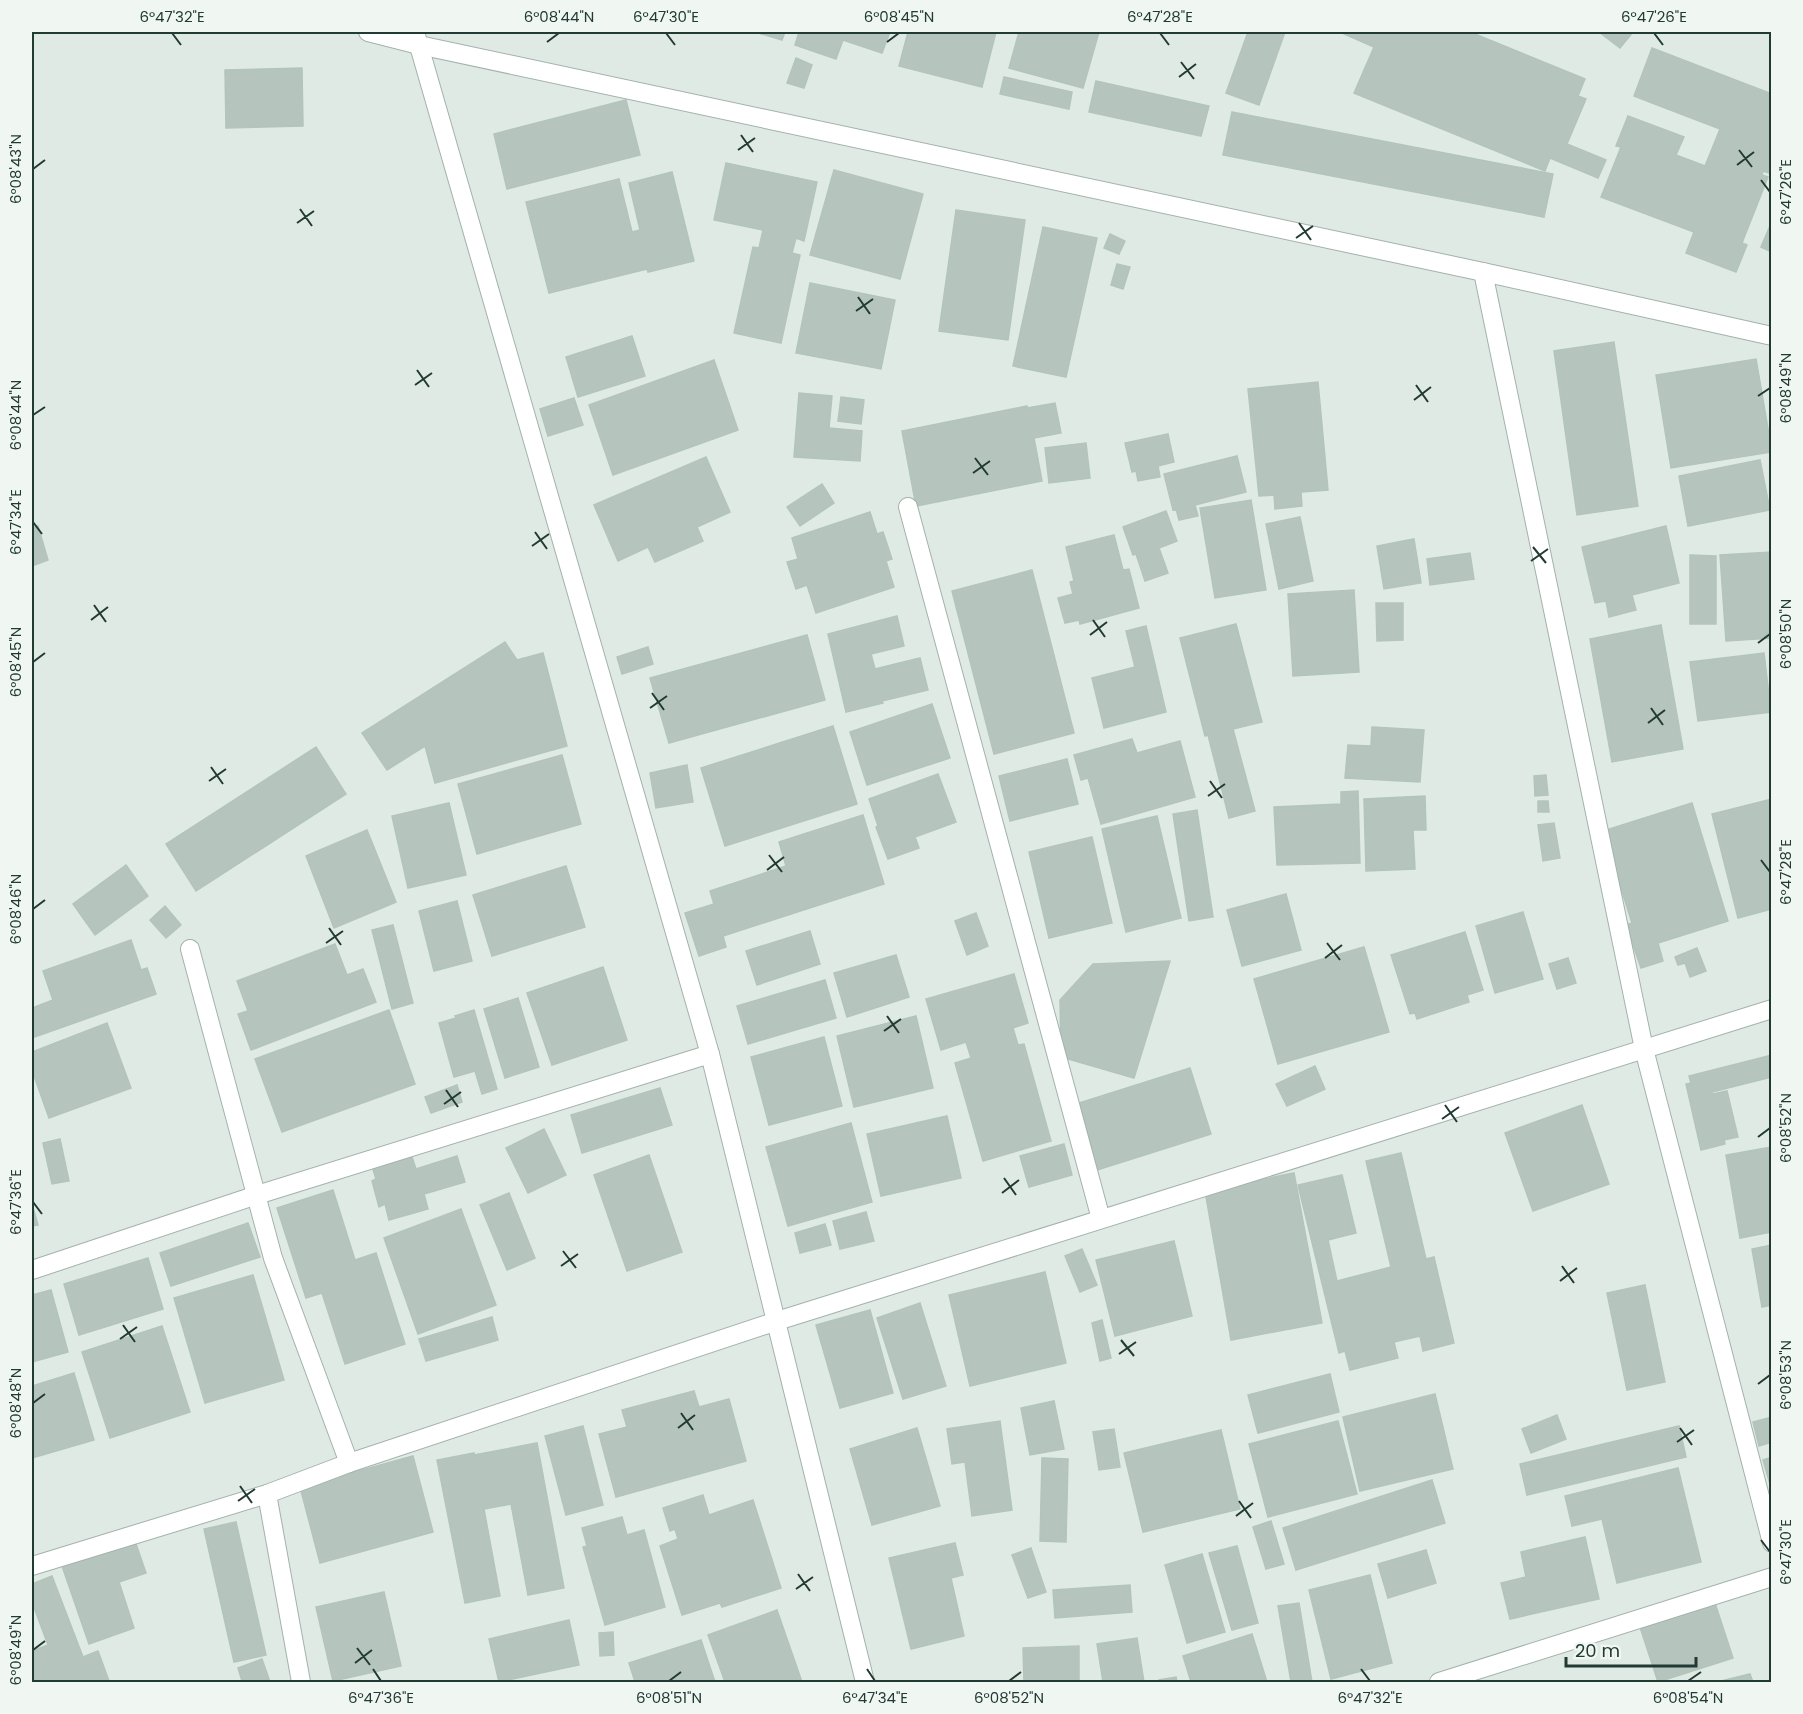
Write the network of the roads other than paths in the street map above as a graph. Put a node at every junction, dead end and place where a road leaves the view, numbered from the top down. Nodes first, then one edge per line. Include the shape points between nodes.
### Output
1 (368, 32) edge
2 (417, 38) edge
3 (1483, 272) junction
4 (1772, 336) edge
5 (908, 507) dead end
6 (190, 949) dead end
7 (1772, 1009) edge
8 (1644, 1049) junction
9 (710, 1054) junction
10 (257, 1195) junction
11 (1101, 1219) junction
12 (32, 1270) edge
13 (777, 1321) junction
14 (350, 1463) junction
15 (267, 1494) junction
16 (1772, 1543) edge
17 (32, 1566) edge
18 (1772, 1577) edge
19 (301, 1683) edge
20 (866, 1683) edge
21 (1439, 1683) edge

1 - 2 street
2 - 3 street
2 - 9 street
3 - 4 street
3 - 8 street
5 - 11 street
6 - 10 street
7 - 8 street
8 - 11 street
8 - 16 street
9 - 10 street
9 - 13 street
10 - 12 street
10 - 14 street via 273,1258
11 - 13 street
13 - 14 street
13 - 20 street
14 - 15 street
15 - 17 street
15 - 19 street
18 - 21 street

